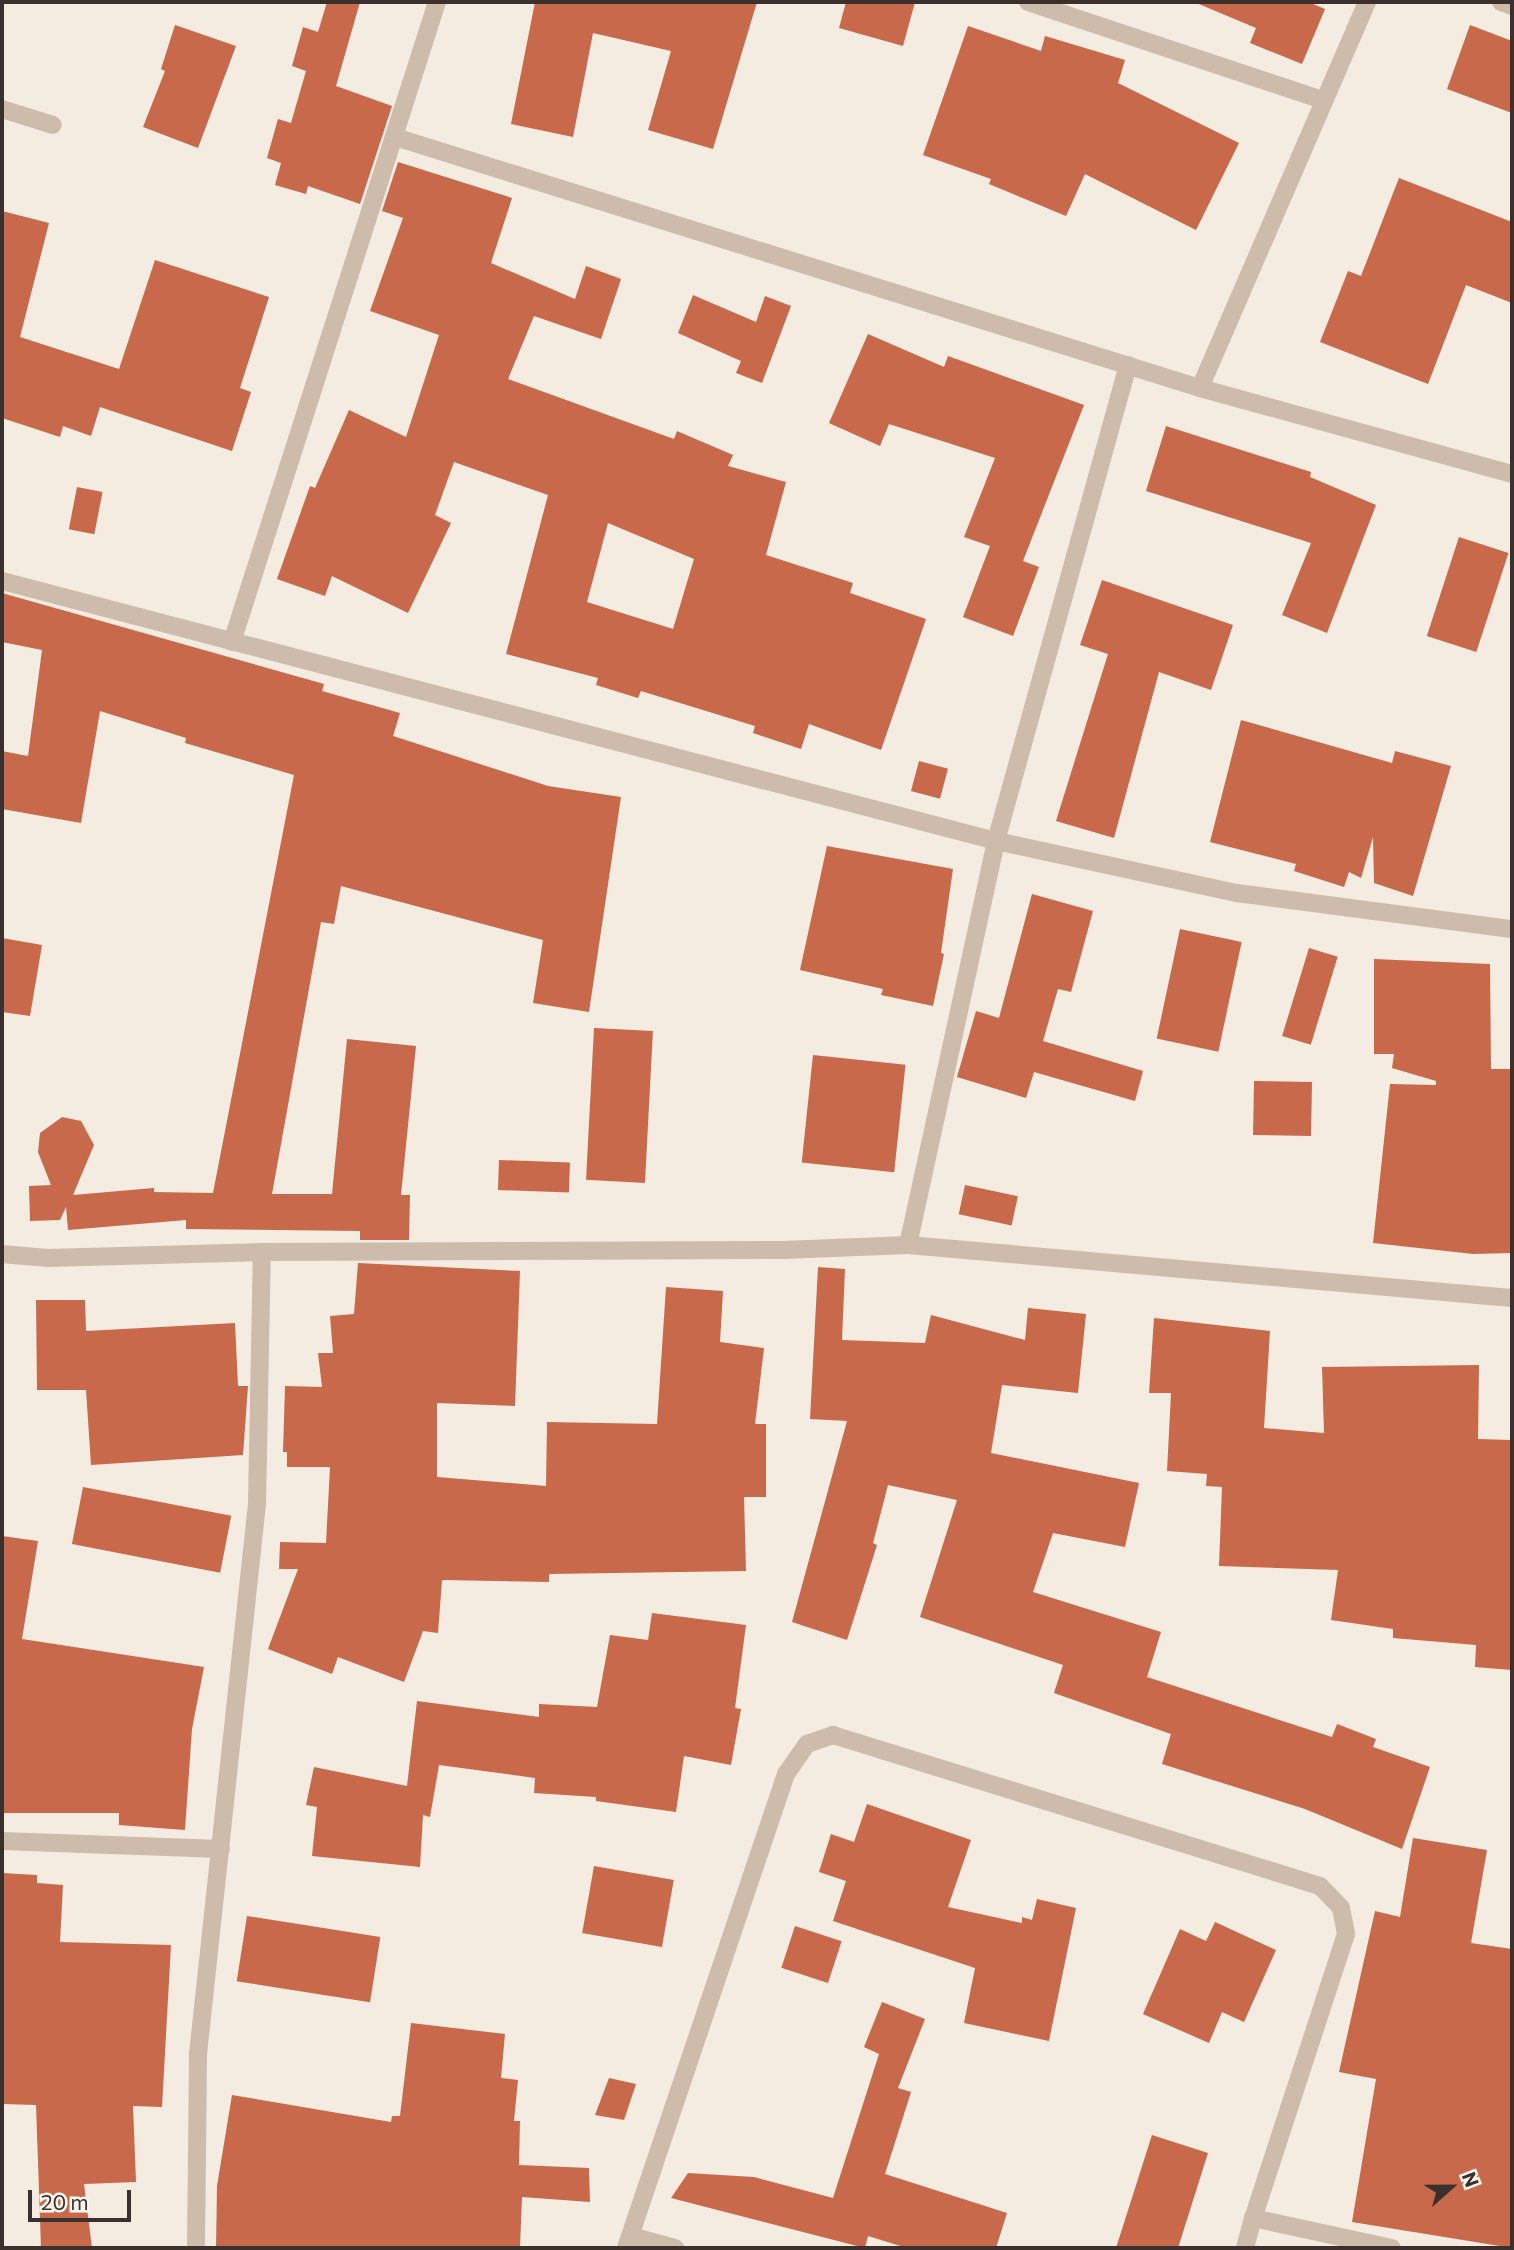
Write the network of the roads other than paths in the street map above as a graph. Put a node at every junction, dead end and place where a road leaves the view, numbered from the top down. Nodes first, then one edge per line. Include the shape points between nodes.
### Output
1 (437, 2) edge
2 (1028, 2) edge
3 (1367, 2) edge
4 (1501, 2) edge
5 (1512, 6) edge
6 (1323, 100) junction
7 (2, 109) edge
8 (52, 125) dead end
9 (395, 137) junction
10 (1128, 365) junction
11 (1200, 388) junction
12 (1512, 474) edge
13 (2, 581) edge
14 (232, 642) junction
15 (996, 841) junction
16 (1512, 929) edge
17 (908, 1245) junction
18 (262, 1252) junction
19 (2, 1254) edge
20 (1512, 1298) edge
21 (2, 1841) edge
22 (221, 1849) junction
23 (1253, 2218) junction
24 (629, 2242) edge
25 (195, 2248) edge
26 (675, 2248) edge
27 (1245, 2248) edge
28 (1392, 2248) edge

1 - 9 street
2 - 6 street
3 - 6 street
4 - 5 street
6 - 11 street
7 - 8 street
9 - 10 street
9 - 14 street
10 - 11 street
10 - 15 street
11 - 12 street
13 - 14 street
14 - 15 street
15 - 16 street via 1237,893
15 - 17 street
17 - 18 street via 769,1251
17 - 20 street
18 - 19 street via 48,1258
18 - 22 street via 257,1504
21 - 22 street
22 - 25 street via 198,2054
23 - 24 street via 1346,1934 1341,1908 1320,1886 833,1735 807,1744 786,1774
23 - 27 street
23 - 28 street
24 - 26 street

